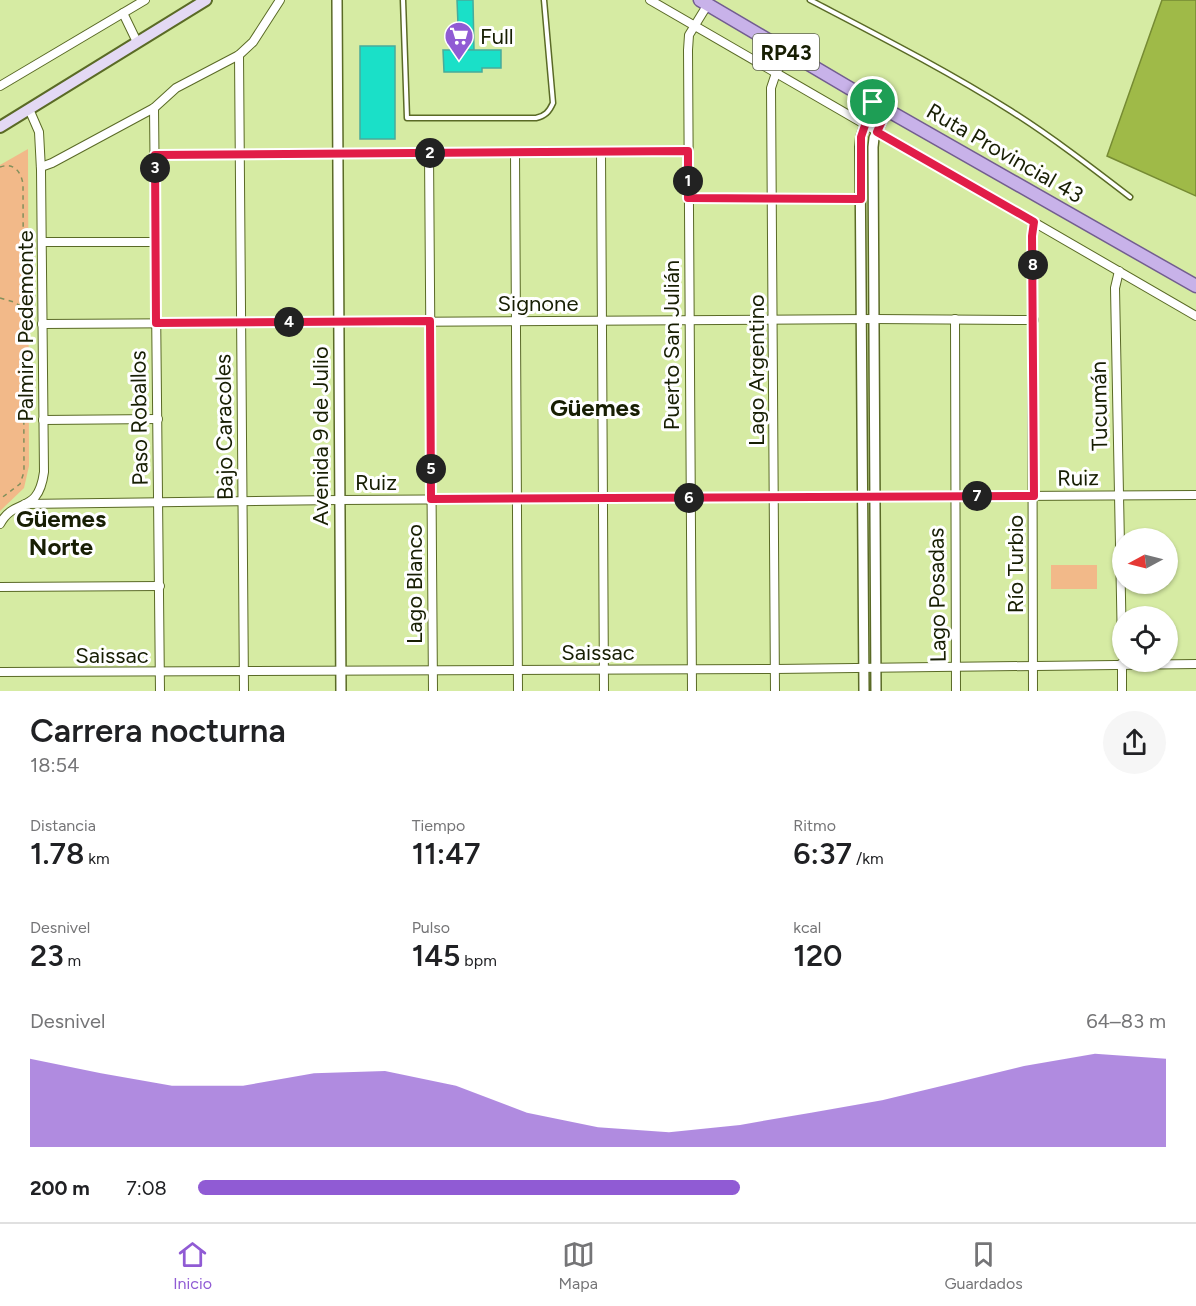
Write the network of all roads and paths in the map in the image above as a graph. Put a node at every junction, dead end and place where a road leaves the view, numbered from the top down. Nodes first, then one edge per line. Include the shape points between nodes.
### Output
1 (145, 0) edge
2 (206, 0) edge
3 (280, 0) edge
4 (337, 0) edge
5 (404, 0) edge
6 (544, 0) edge
7 (650, 0) edge
8 (810, 0) edge
9 (704, 2) edge
10 (132, 4) edge
11 (123, 13) junction
12 (695, 26) junction
13 (137, 42) junction
14 (788, 53) junction
15 (239, 55) junction
16 (776, 73) junction
17 (0, 86) edge
18 (873, 102) junction
19 (154, 108) junction
20 (29, 109) junction
21 (887, 110) junction
22 (2, 122) edge
23 (865, 124) junction
24 (877, 132) junction
25 (688, 151) junction
26 (515, 152) junction
27 (601, 152) junction
28 (429, 153) junction
29 (338, 154) junction
30 (155, 155) junction
31 (239, 155) junction
32 (0, 167) edge
33 (41, 167) junction
34 (1130, 197) dead end
35 (688, 198) junction
36 (772, 198) junction
37 (861, 199) junction
38 (1034, 222) junction
39 (42, 242) junction
40 (156, 242) junction
41 (1119, 271) junction
42 (1196, 286) edge
43 (0, 298) edge
44 (23, 308) junction
45 (1196, 316) edge
46 (862, 319) junction
47 (874, 319) junction
48 (955, 319) junction
49 (689, 320) junction
50 (774, 320) junction
51 (1034, 320) junction
52 (430, 321) junction
53 (516, 321) junction
54 (602, 321) junction
55 (241, 322) junction
56 (339, 322) junction
57 (156, 323) junction
58 (42, 324) junction
59 (158, 419) junction
60 (43, 420) junction
61 (1119, 495) junction
62 (1196, 495) edge
63 (864, 496) junction
64 (875, 496) junction
65 (954, 496) junction
66 (1034, 496) junction
67 (0, 498) edge
68 (603, 498) junction
69 (690, 498) junction
70 (774, 498) junction
71 (431, 499) junction
72 (517, 499) junction
73 (340, 500) junction
74 (242, 501) junction
75 (159, 502) junction
76 (25, 504) junction
77 (0, 524) edge
78 (160, 586) junction
79 (0, 587) edge
80 (1121, 606) edge
81 (1112, 663) edge
82 (1178, 664) edge
83 (1196, 664) edge
84 (1033, 666) junction
85 (876, 668) junction
86 (956, 668) junction
87 (775, 669) junction
88 (865, 669) junction
89 (604, 670) junction
90 (692, 670) junction
91 (518, 671) junction
92 (0, 672) edge
93 (244, 672) junction
94 (340, 672) junction
95 (433, 672) junction
96 (1122, 672) edge
97 (160, 673) junction
98 (160, 691) edge
99 (244, 691) edge
100 (341, 691) edge
101 (433, 691) edge
102 (518, 691) edge
103 (604, 691) edge
104 (692, 691) edge
105 (775, 691) edge
106 (864, 691) edge
107 (876, 691) edge
108 (956, 691) edge
109 (1034, 691) edge
110 (1122, 691) edge

1 - 10 street
2 - 13 main road
3 - 15 street via 253,42
4 - 29 street, Avenida 9 de Julio
5 - 6 lane via 407,118 524,118 542,116 553,103
7 - 12 street
8 - 34 lane via 1011,111
9 - 12 street, Puerto San Julián
9 - 14 main road, Ruta Provincial 43 / RP43
10 - 11 street
11 - 13 street
11 - 17 street
12 - 16 street
12 - 25 street, Puerto San Julián via 689,35 688,50
13 - 20 main road
14 - 16 street, Lago Argentino
14 - 18 main road, Ruta Provincial 43 / RP43
15 - 19 street via 176,88
15 - 31 street, Bajo Caracoles
16 - 23 street
16 - 36 street, Lago Argentino via 771,88
18 - 21 main road, Ruta Provincial 43 / RP43
18 - 23 street
19 - 30 street, Paso Roballos
19 - 33 street
20 - 22 main road
20 - 33 street, Palmiro Pedemonte via 39,132
21 - 24 street
21 - 42 main road, Ruta Provincial 43 / RP43
23 - 24 street
23 - 37 street via 860,147
24 - 38 street
24 - 47 street via 873,147
25 - 27 street
25 - 35 street, Puerto San Julián
26 - 27 street
26 - 28 street
26 - 53 street
27 - 54 street
28 - 29 street
28 - 52 street, Lago Blanco
29 - 31 street
29 - 56 street, Avenida 9 de Julio
30 - 31 street
30 - 40 street, Paso Roballos
31 - 55 street, Bajo Caracoles
32 - 44 path via 10,166 21,173 23,184
33 - 39 street, Palmiro Pedemonte
35 - 36 street
35 - 49 street, Puerto San Julián
36 - 37 street
36 - 50 street, Lago Argentino
37 - 46 street
38 - 41 street
38 - 51 street, Río Turbio
39 - 40 street
39 - 58 street, Palmiro Pedemonte
40 - 57 street, Paso Roballos
41 - 45 street
41 - 61 street, Tucumán via 1115,288
43 - 44 path
44 - 67 path via 24,472 20,484
46 - 47 street, Signone
46 - 50 street, Signone
46 - 63 street
47 - 48 street, Signone
47 - 64 street
48 - 51 street, Signone
48 - 65 street, Lago Posadas
49 - 50 street, Signone
49 - 54 street, Signone
49 - 69 street, Puerto San Julián
50 - 70 street, Lago Argentino
51 - 66 street, Río Turbio
52 - 53 street, Signone
52 - 56 street, Signone
52 - 71 street, Lago Blanco
53 - 54 street, Signone
53 - 72 street
54 - 68 street
55 - 56 street, Signone
55 - 57 street, Signone
55 - 74 street, Bajo Caracoles
56 - 73 street, Avenida 9 de Julio
57 - 58 street, Signone
57 - 59 street, Paso Roballos
58 - 60 street, Palmiro Pedemonte
59 - 60 street
59 - 75 street, Paso Roballos
60 - 76 street, Palmiro Pedemonte via 42,489
61 - 62 street, Ruiz
61 - 66 street, Ruiz
61 - 80 street, Tucumán
63 - 64 street, Ruiz
63 - 70 street, Ruiz
63 - 88 street
64 - 65 street, Ruiz
64 - 85 street
65 - 66 street, Ruiz
65 - 86 street, Lago Posadas
66 - 84 street, Río Turbio
68 - 69 street, Ruiz
68 - 72 street, Ruiz
68 - 89 street
69 - 70 street, Ruiz
69 - 90 street, Puerto San Julián
70 - 87 street, Lago Argentino
71 - 72 street, Ruiz
71 - 73 street, Ruiz
71 - 95 street, Lago Blanco
72 - 91 street
73 - 74 street, Ruiz
73 - 94 street, Avenida 9 de Julio
74 - 75 street, Ruiz
74 - 93 street, Bajo Caracoles
75 - 76 street, Ruiz
75 - 78 street, Paso Roballos
76 - 77 street, Palmiro Pedemonte via 9,512
78 - 79 street
78 - 97 street, Paso Roballos
81 - 84 street, Saissac
82 - 83 street, Saissac
84 - 86 street, Saissac
84 - 109 street, Río Turbio
85 - 86 street, Saissac
85 - 88 street, Saissac
85 - 107 street
86 - 108 street, Lago Posadas
87 - 88 street, Saissac
87 - 90 street, Saissac
87 - 105 street, Lago Argentino
88 - 106 street
89 - 90 street, Saissac
89 - 91 street, Saissac
89 - 103 street
90 - 104 street, Puerto San Julián
91 - 95 street, Saissac
91 - 102 street
92 - 97 street, Saissac
93 - 94 street, Saissac
93 - 97 street, Saissac
93 - 99 street, Bajo Caracoles
94 - 95 street, Saissac
94 - 100 street, Avenida 9 de Julio
95 - 101 street, Lago Blanco
96 - 110 street
97 - 98 street, Paso Roballos

